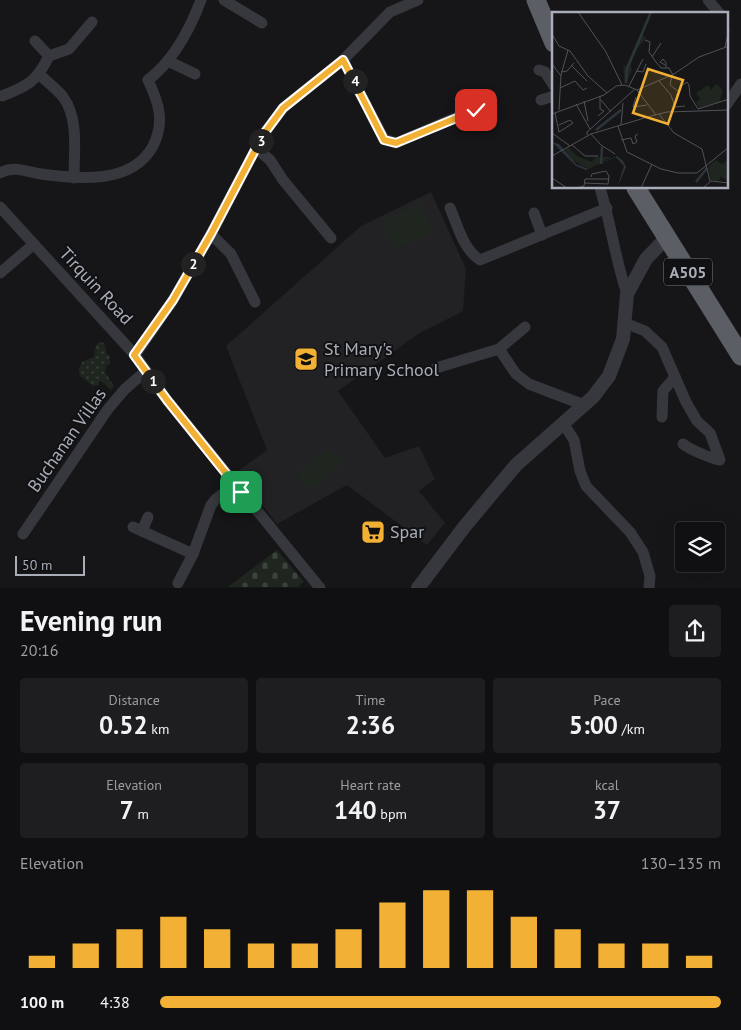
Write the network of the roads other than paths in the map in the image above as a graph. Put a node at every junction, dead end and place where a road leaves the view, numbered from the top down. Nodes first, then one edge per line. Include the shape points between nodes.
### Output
1 (201, 0) edge
2 (224, 0) edge
3 (418, 0) edge
4 (536, 0) edge
5 (708, 0) edge
6 (718, 12) edge
7 (92, 22) dead end
8 (262, 23) dead end
9 (552, 38) edge
10 (35, 41) dead end
11 (49, 56) junction
12 (343, 60) junction
13 (168, 61) junction
14 (539, 70) dead end
15 (194, 74) dead end
16 (40, 75) junction
17 (552, 83) edge
18 (741, 84) edge
19 (2, 96) dead end
20 (552, 97) edge
21 (541, 100) dead end
22 (728, 103) edge
23 (476, 110) dead end
24 (257, 149) junction
25 (0, 173) edge
26 (74, 178) junction
27 (600, 189) edge
28 (637, 189) edge
29 (0, 207) edge
30 (450, 208) dead end
31 (607, 208) junction
32 (534, 213) dead end
33 (211, 234) junction
34 (542, 235) junction
35 (667, 237) junction
36 (331, 238) dead end
37 (34, 244) junction
38 (0, 272) edge
39 (627, 294) junction
40 (255, 302) dead end
41 (624, 323) junction
42 (524, 327) dead end
43 (499, 349) junction
44 (134, 355) junction
45 (741, 356) edge
46 (436, 368) dead end
47 (146, 371) junction
48 (675, 377) junction
49 (584, 405) junction
50 (662, 417) dead end
51 (563, 423) junction
52 (682, 444) dead end
53 (236, 485) junction
54 (148, 517) dead end
55 (23, 534) dead end
56 (193, 554) junction
57 (178, 583) dead end
58 (320, 588) edge
59 (418, 588) edge
60 (649, 588) edge

1 - 13 street via 195,17
2 - 8 street
3 - 12 street via 390,12
4 - 9 highway
5 - 6 street
7 - 11 street via 69,49
10 - 11 street
11 - 16 street
12 - 23 street via 384,140 396,143
12 - 24 street via 283,108
13 - 15 street
13 - 26 street via 148,80 161,124 151,150 130,166 105,178
14 - 17 street via 545,72
16 - 19 street via 19,90
16 - 26 street via 63,97 71,113
18 - 22 street
20 - 21 street
24 - 33 street
24 - 36 street via 270,160
25 - 26 street via 14,168
27 - 31 street
28 - 35 highway, A505
29 - 37 street, Tirquin Road
30 - 34 street via 470,252 480,260
31 - 34 street
31 - 39 street via 617,267
32 - 34 street
33 - 40 street via 231,254
33 - 44 street via 173,300
35 - 39 street via 646,259
35 - 45 highway, A505
37 - 38 street, Tirquin Road
37 - 44 street, Tirquin Road
39 - 41 street
41 - 48 street via 645,331 662,347
41 - 49 street via 620,351 609,376
42 - 43 street
43 - 46 street
43 - 49 street via 516,374 529,384
44 - 47 street, Tirquin Road
47 - 53 street, Tirquin Road
47 - 55 street, Buchanan Villas via 108,409
48 - 50 street via 663,391
48 - 52 street via 697,421 710,432 720,460
49 - 51 street
51 - 59 street via 516,465
51 - 60 street via 574,440 586,486 630,532 643,552 650,576
53 - 56 street via 211,505
53 - 58 street, Tirquin Road
54 - 56 street via 138,529
56 - 57 street

